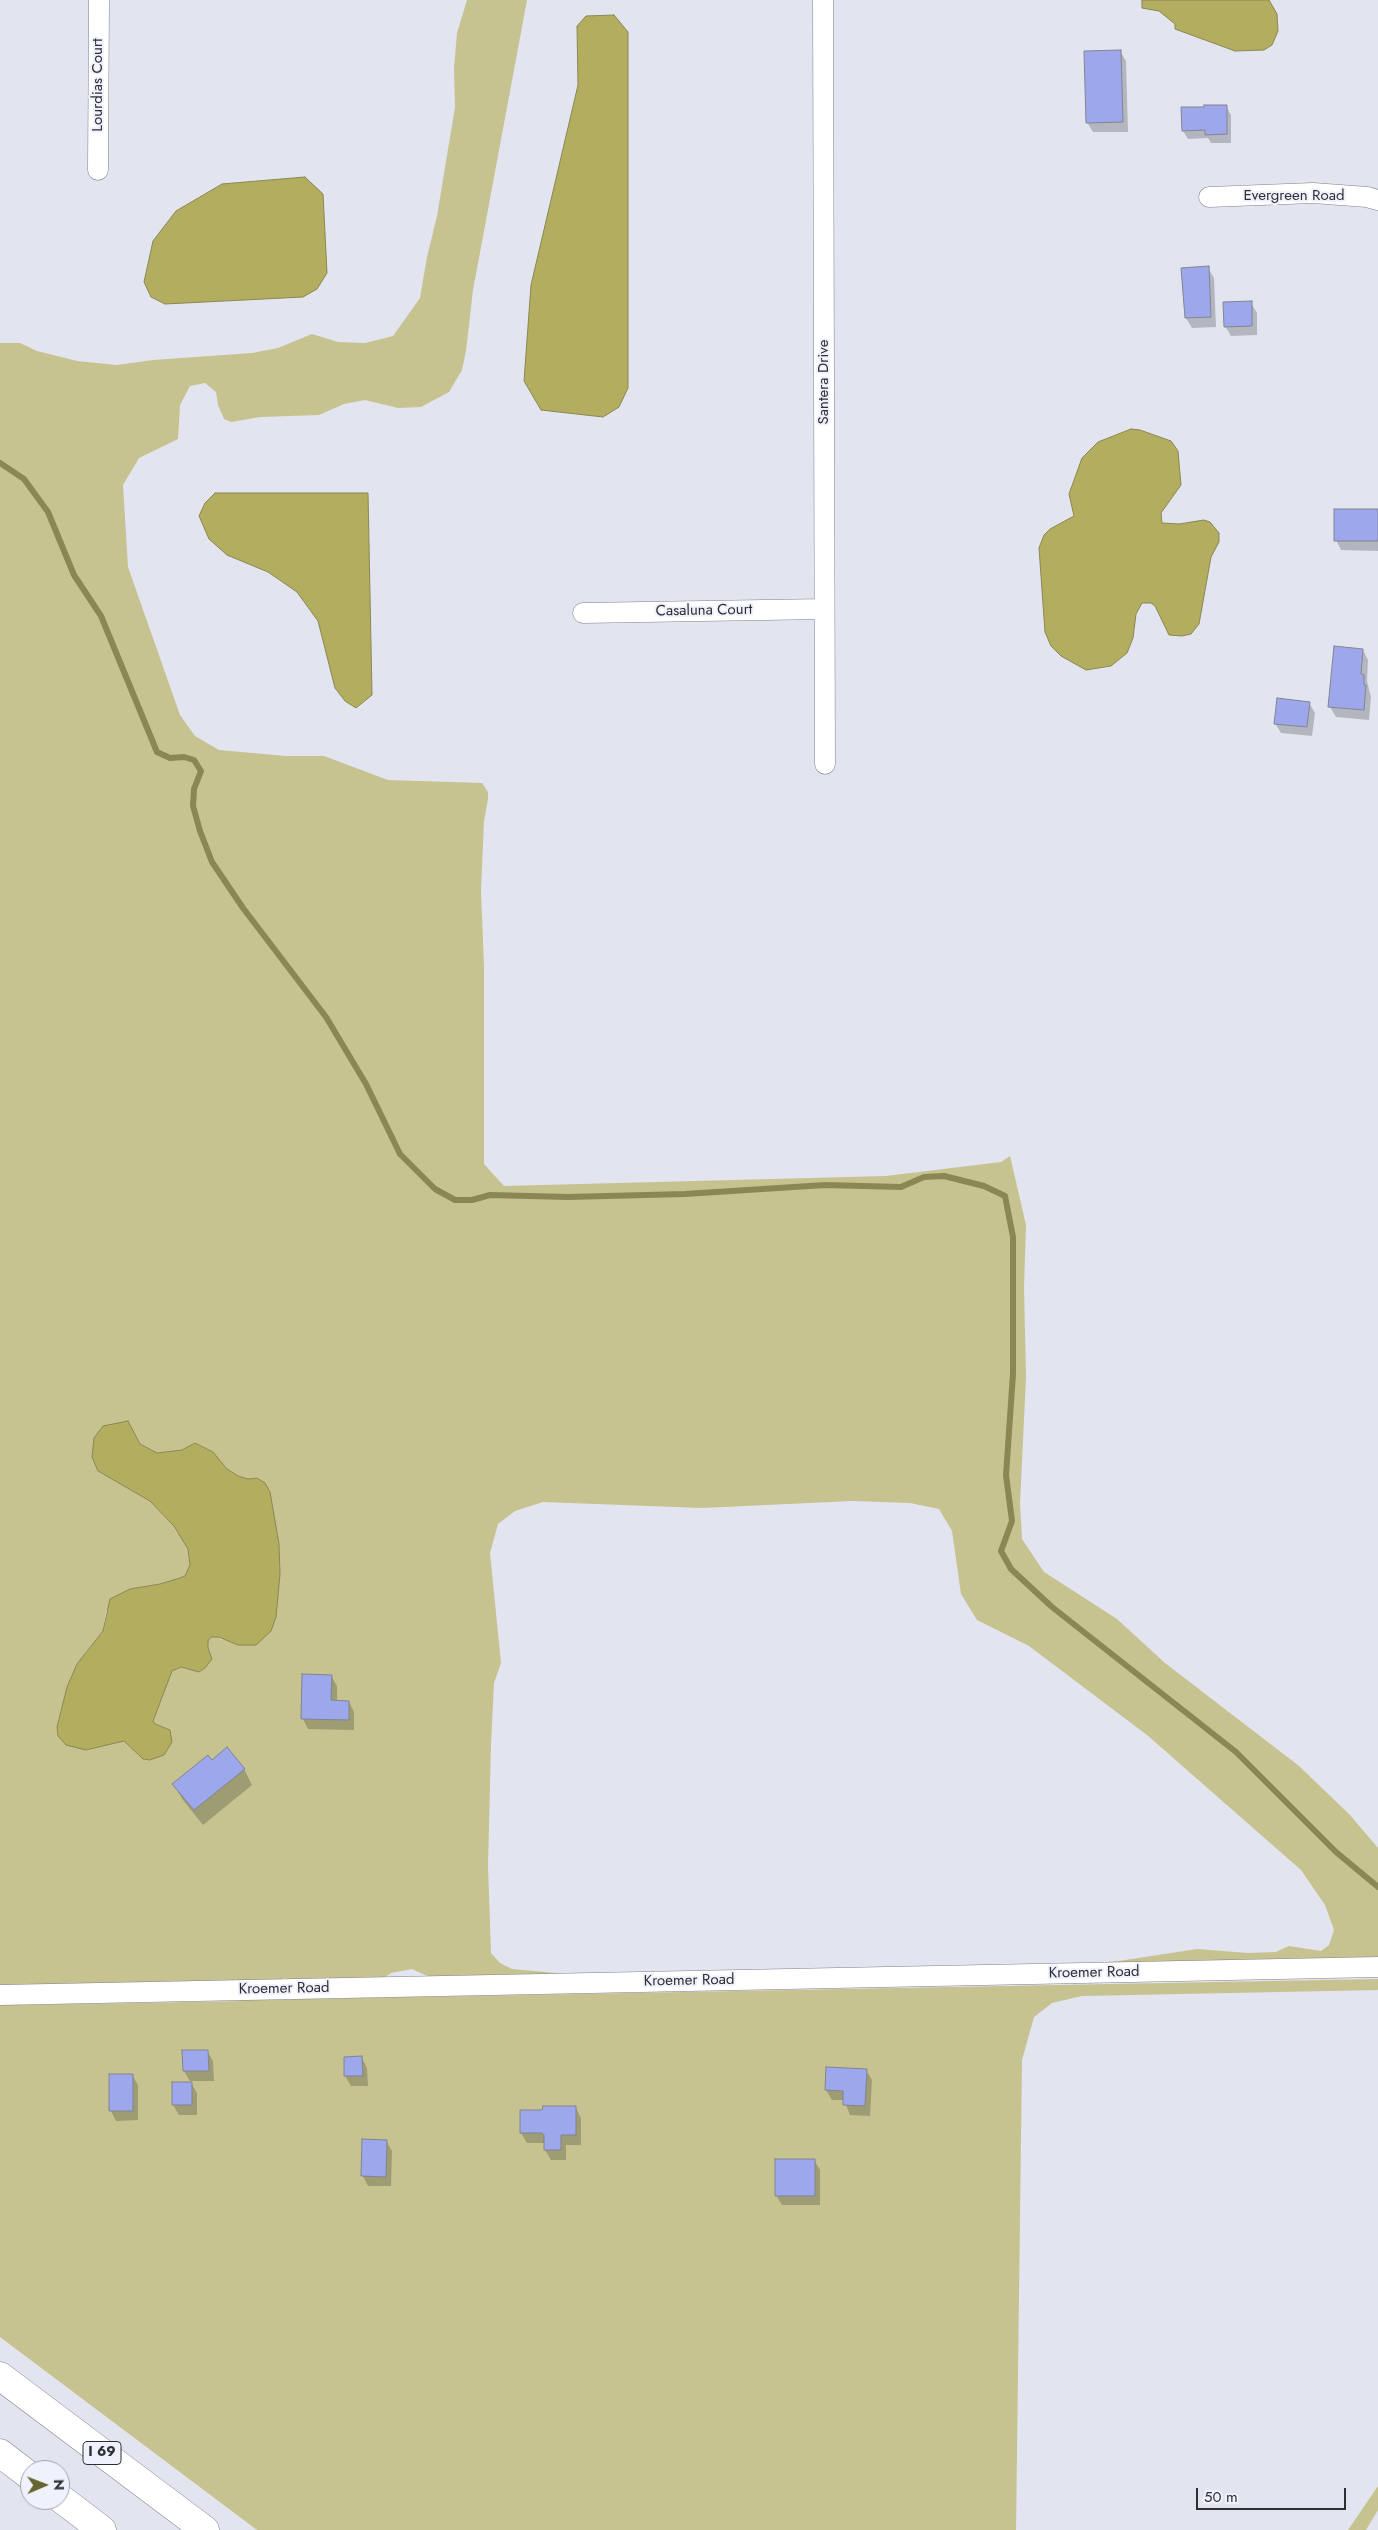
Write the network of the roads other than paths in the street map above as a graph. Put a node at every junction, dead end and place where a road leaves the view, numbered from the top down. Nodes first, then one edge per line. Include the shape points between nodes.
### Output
1 (99, 0) edge
2 (823, 0) edge
3 (98, 170) dead end
4 (1209, 197) dead end
5 (1378, 200) edge
6 (824, 609) junction
7 (583, 613) dead end
8 (825, 764) dead end
9 (1378, 1967) edge
10 (0, 1995) edge
11 (0, 2376) edge
12 (0, 2453) edge
13 (20, 2468) edge
14 (70, 2506) edge
15 (102, 2530) edge
16 (205, 2530) edge

1 - 3 street, Lourdias Court
2 - 6 street, Santera Drive
4 - 5 street, Evergreen Road via 1313,193
6 - 7 street, Casaluna Court
6 - 8 street, Santera Drive
9 - 10 street, Kroemer Road
11 - 16 highway, I 69
12 - 13 highway
14 - 15 highway

